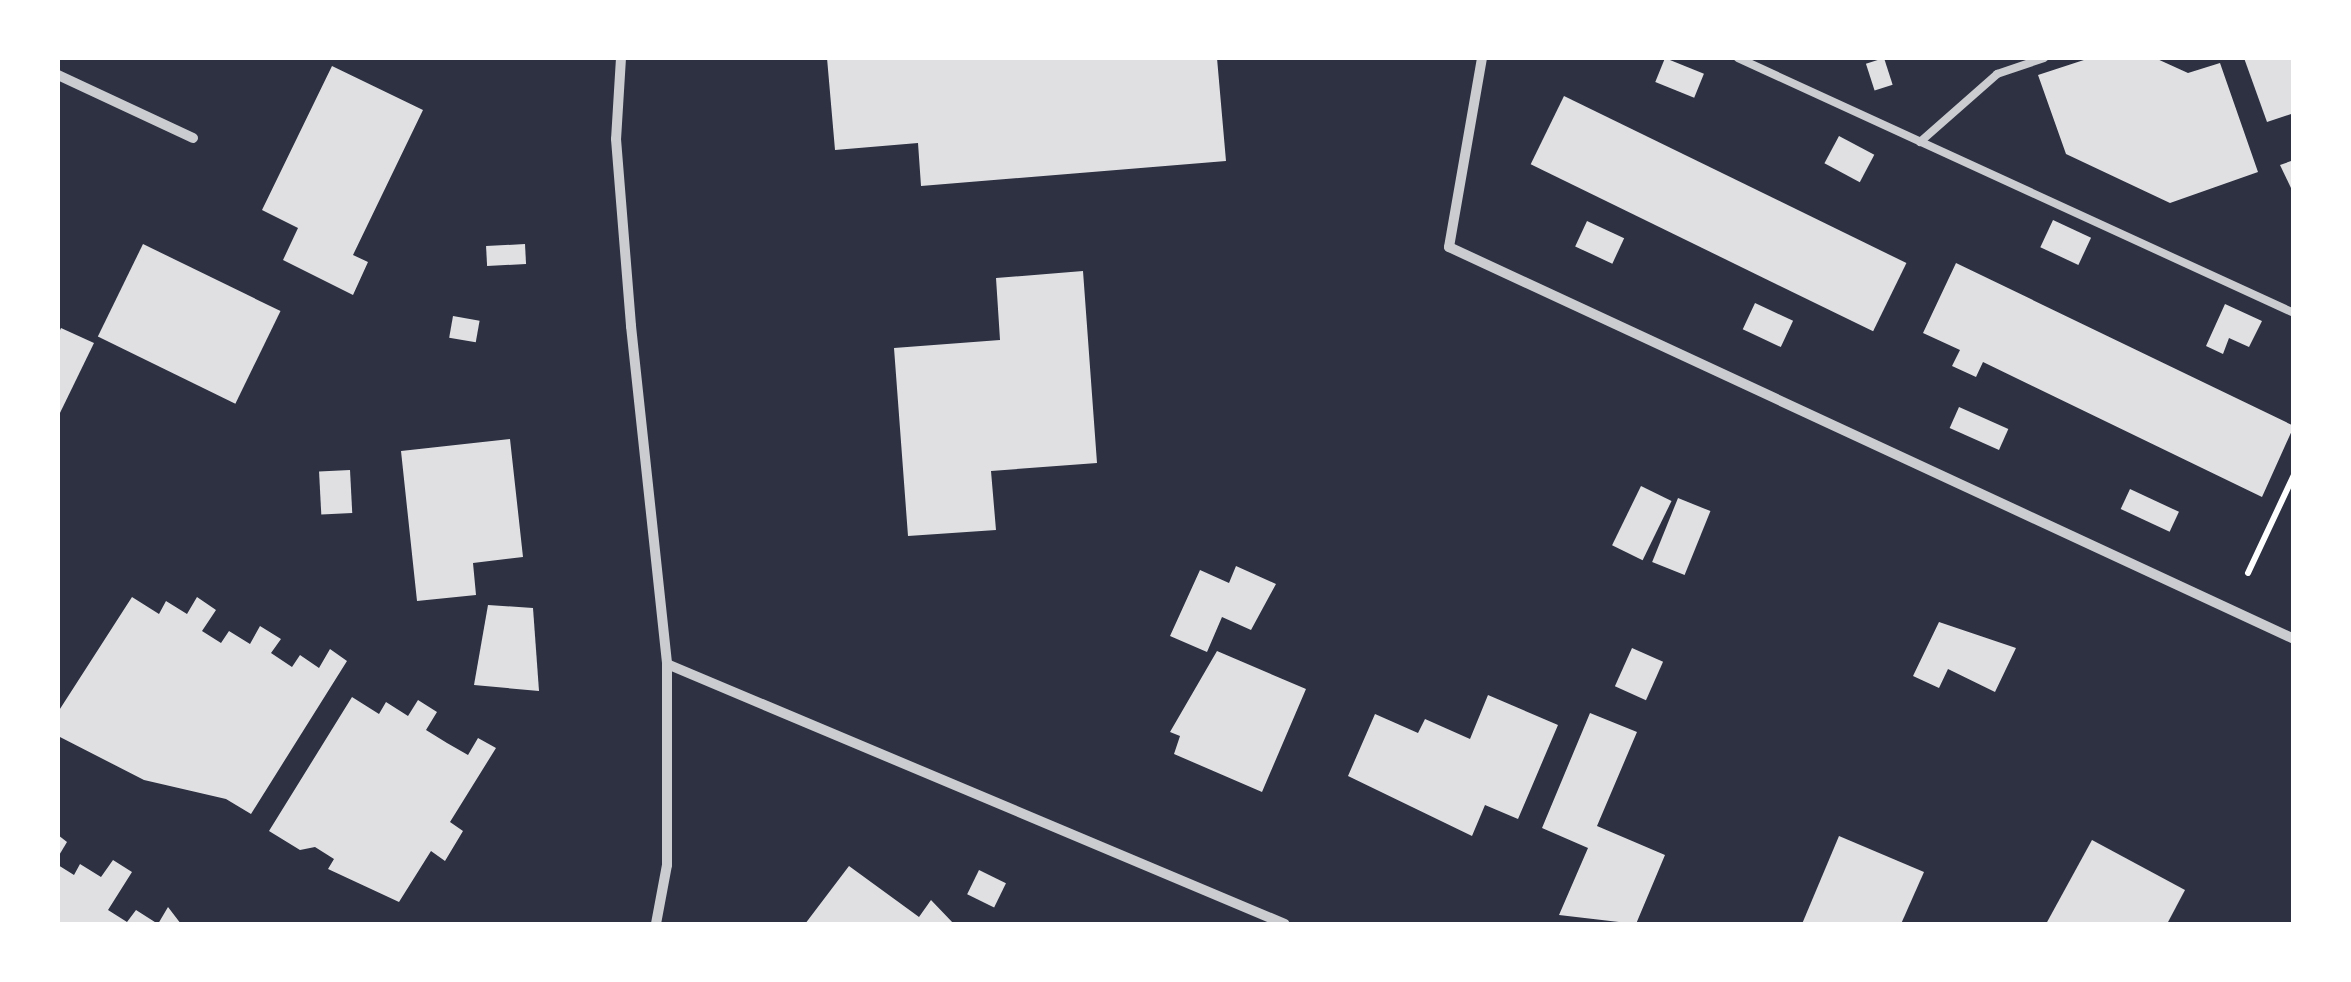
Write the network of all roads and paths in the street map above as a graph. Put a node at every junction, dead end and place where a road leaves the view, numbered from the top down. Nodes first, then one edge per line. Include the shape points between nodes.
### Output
1 (620, 58) edge
2 (1482, 58) edge
3 (1738, 58) edge
4 (2044, 58) edge
5 (58, 75) edge
6 (193, 138) dead end
7 (1920, 142) junction
8 (2294, 314) edge
9 (2294, 474) edge
10 (2232, 610) junction
11 (2294, 638) edge
12 (667, 664) junction
13 (656, 924) edge
14 (1285, 924) edge

1 - 12 street via 616,140 630,326
2 - 10 street via 1449,247
3 - 7 lane
4 - 7 lane via 1997,74
5 - 6 street
7 - 8 lane
9 - 10 path
10 - 11 street
12 - 13 street via 666,865
12 - 14 street

